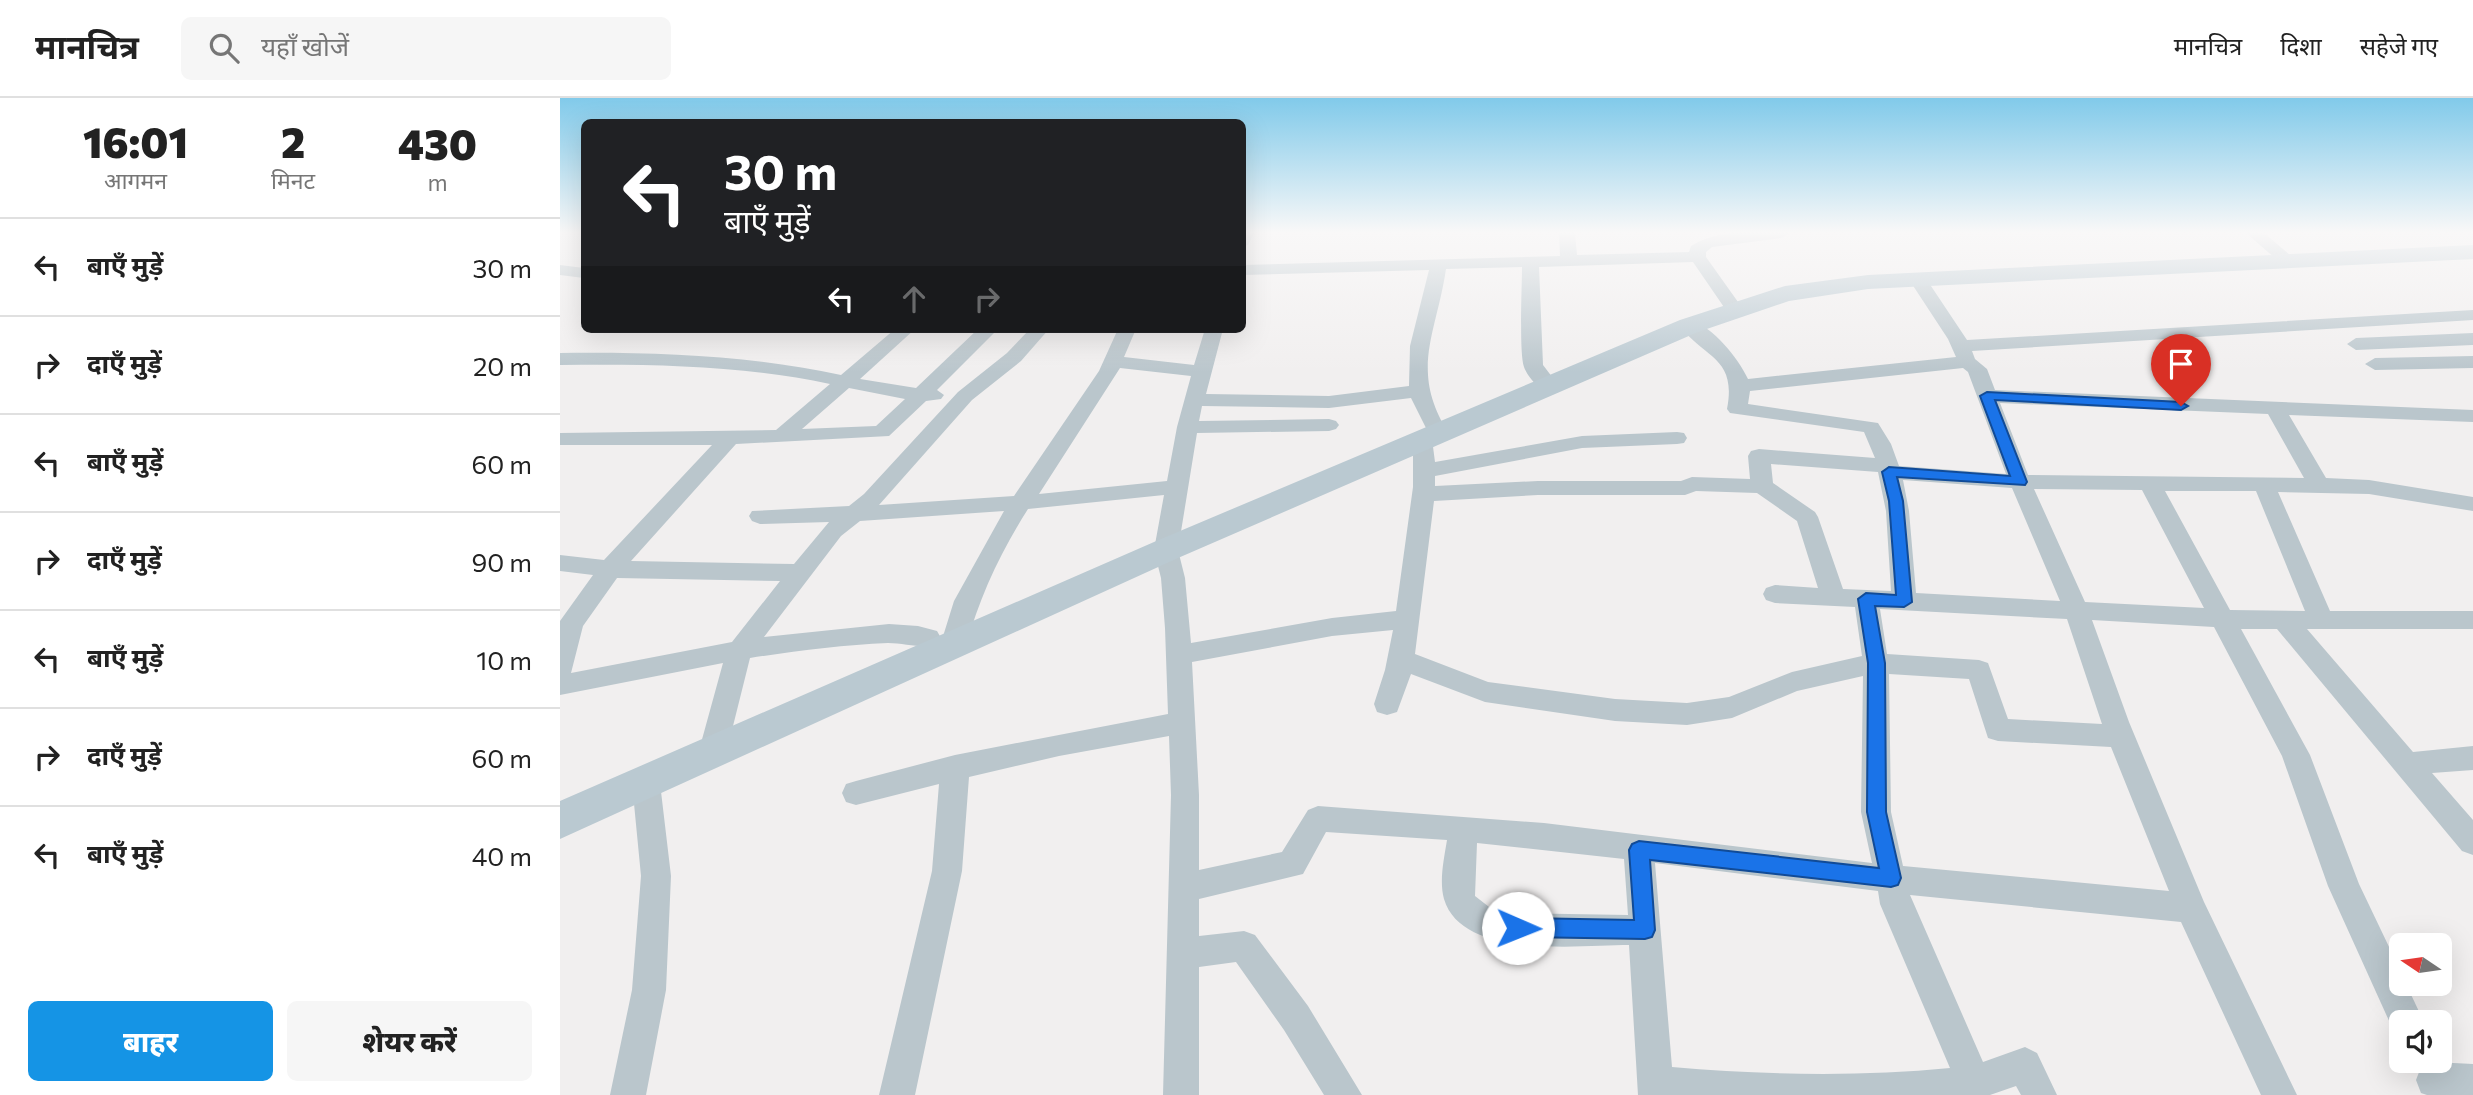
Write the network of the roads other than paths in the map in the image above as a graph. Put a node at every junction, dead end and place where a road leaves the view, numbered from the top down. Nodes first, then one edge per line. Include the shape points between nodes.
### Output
1 (1436, 280) edge
2 (1531, 280) edge
3 (1714, 280) edge
4 (1802, 280) edge
5 (1899, 280) edge
6 (1918, 280) edge
7 (1730, 303) junction
8 (2473, 315) edge
9 (1689, 326) junction
10 (902, 333) edge
11 (985, 333) edge
12 (1036, 333) edge
13 (1125, 333) edge
14 (1213, 333) edge
15 (2473, 339) edge
16 (2446, 340) junction
17 (2356, 344) dead end
18 (1964, 354) junction
19 (560, 359) edge
20 (1113, 362) junction
21 (2472, 362) edge
22 (2375, 364) dead end
23 (1201, 371) junction
24 (1544, 380) junction
25 (848, 381) junction
26 (1740, 386) junction
27 (1419, 391) junction
28 (923, 395) junction
29 (965, 396) junction
30 (1987, 396) junction
31 (1194, 400) junction
32 (2276, 409) junction
33 (2473, 416) edge
34 (1329, 425) dead end
35 (1187, 427) junction
36 (781, 436) junction
37 (730, 438) junction
38 (1677, 438) dead end
39 (560, 439) edge
40 (1428, 452) junction
41 (1888, 469) junction
42 (2020, 482) junction
43 (2150, 484) junction
44 (2264, 485) junction
45 (2319, 485) junction
46 (1762, 486) junction
47 (1177, 487) junction
48 (2473, 503) edge
49 (1021, 504) junction
50 (760, 516) dead end
51 (851, 516) junction
52 (1168, 541) junction
53 (560, 563) edge
54 (610, 569) junction
55 (800, 573) junction
56 (1776, 594) dead end
57 (1833, 597) junction
58 (1866, 599) junction
59 (1904, 602) junction
60 (2077, 612) junction
61 (1407, 619) junction
62 (2222, 619) junction
63 (2284, 620) junction
64 (2321, 620) junction
65 (2473, 620) edge
66 (946, 637) junction
67 (740, 651) junction
68 (1179, 655) junction
69 (1400, 659) junction
70 (1876, 663) junction
71 (560, 668) edge
72 (560, 685) edge
73 (1387, 705) dead end
74 (1182, 723) junction
75 (2120, 736) junction
76 (716, 740) junction
77 (2473, 758) edge
78 (2407, 764) junction
79 (955, 767) junction
80 (646, 783) junction
81 (856, 793) dead end
82 (560, 795) edge
83 (560, 821) edge
84 (1464, 829) junction
85 (2473, 842) edge
86 (1639, 850) junction
87 (1891, 878) junction
88 (1184, 888) junction
89 (2191, 908) junction
90 (1645, 930) junction
91 (1184, 954) junction
92 (2401, 1010) edge
93 (2433, 1079) edge
94 (2473, 1082) edge
95 (1974, 1083) junction
96 (1656, 1089) edge
97 (628, 1095) edge
98 (897, 1095) edge
99 (1181, 1095) edge
100 (1344, 1095) edge
101 (2039, 1095) edge
102 (2279, 1095) edge

1 - 27 street via 1421,340
2 - 24 street via 1533,366
3 - 7 street
4 - 7 street via 1765,286
5 - 7 street via 1833,285
6 - 18 street
7 - 9 street
7 - 24 street
8 - 18 street
9 - 24 street
9 - 26 street via 1728,364
10 - 25 street
11 - 28 street
12 - 29 street
13 - 20 street
14 - 23 street
15 - 16 street
16 - 17 street
16 - 21 street
18 - 26 street
18 - 30 street via 1977,369
19 - 25 street via 719,364
20 - 23 street
20 - 49 street
21 - 22 street
23 - 31 street
24 - 40 street
25 - 28 street
25 - 36 street
26 - 41 street via 1737,409 1871,426 1881,439
27 - 31 street via 1329,402
27 - 40 street
28 - 29 street
28 - 36 street via 882,432
29 - 51 street via 872,499
30 - 32 street
30 - 42 street
31 - 35 street
32 - 33 street
32 - 45 street
34 - 35 street
35 - 47 street
36 - 37 street
37 - 39 street
37 - 54 street
38 - 40 street
40 - 46 street via 1538,488
40 - 52 street
40 - 61 street
41 - 42 street
41 - 46 street via 1759,456
41 - 59 street via 1896,501
42 - 43 street
42 - 60 street
43 - 44 street
43 - 62 street
44 - 45 street
44 - 64 street
45 - 48 street via 2369,487
46 - 57 street via 1807,517
47 - 49 street
47 - 52 street
49 - 51 street
49 - 66 street
50 - 51 street
51 - 55 street
52 - 66 street
52 - 68 street
53 - 54 street
54 - 55 street
54 - 71 street via 571,624
55 - 67 street
56 - 57 street
57 - 58 street
58 - 59 street
58 - 70 street
59 - 60 street
60 - 62 street
60 - 75 street
61 - 68 street via 1332,627
61 - 69 street
62 - 63 street
62 - 92 street via 2296,755 2344,886
63 - 64 street
63 - 78 street
64 - 65 street
66 - 67 street via 910,632
66 - 76 street
67 - 72 street
67 - 76 street
68 - 74 street
69 - 70 street via 1510,697 1687,714 1732,707 1791,682
69 - 73 street
70 - 75 street via 1979,670 1998,730
70 - 87 street via 1876,812
74 - 79 street via 1101,734
74 - 88 street
75 - 89 street
76 - 80 street
76 - 82 street
77 - 78 street
78 - 85 street
79 - 81 street
79 - 98 street via 947,871
80 - 83 street
80 - 97 street via 656,876 649,990
84 - 86 street
84 - 88 street via 1318,819 1292,864
84 - 90 street via 1458,876 1461,902 1473,915 1491,924 1518,928
86 - 87 street
86 - 90 street
87 - 89 street
87 - 95 street via 1896,904
88 - 91 street
89 - 102 street
90 - 96 street
91 - 99 street
91 - 100 street via 1244,946
93 - 94 street
95 - 96 street via 1884,1092
95 - 101 street via 2025,1065

